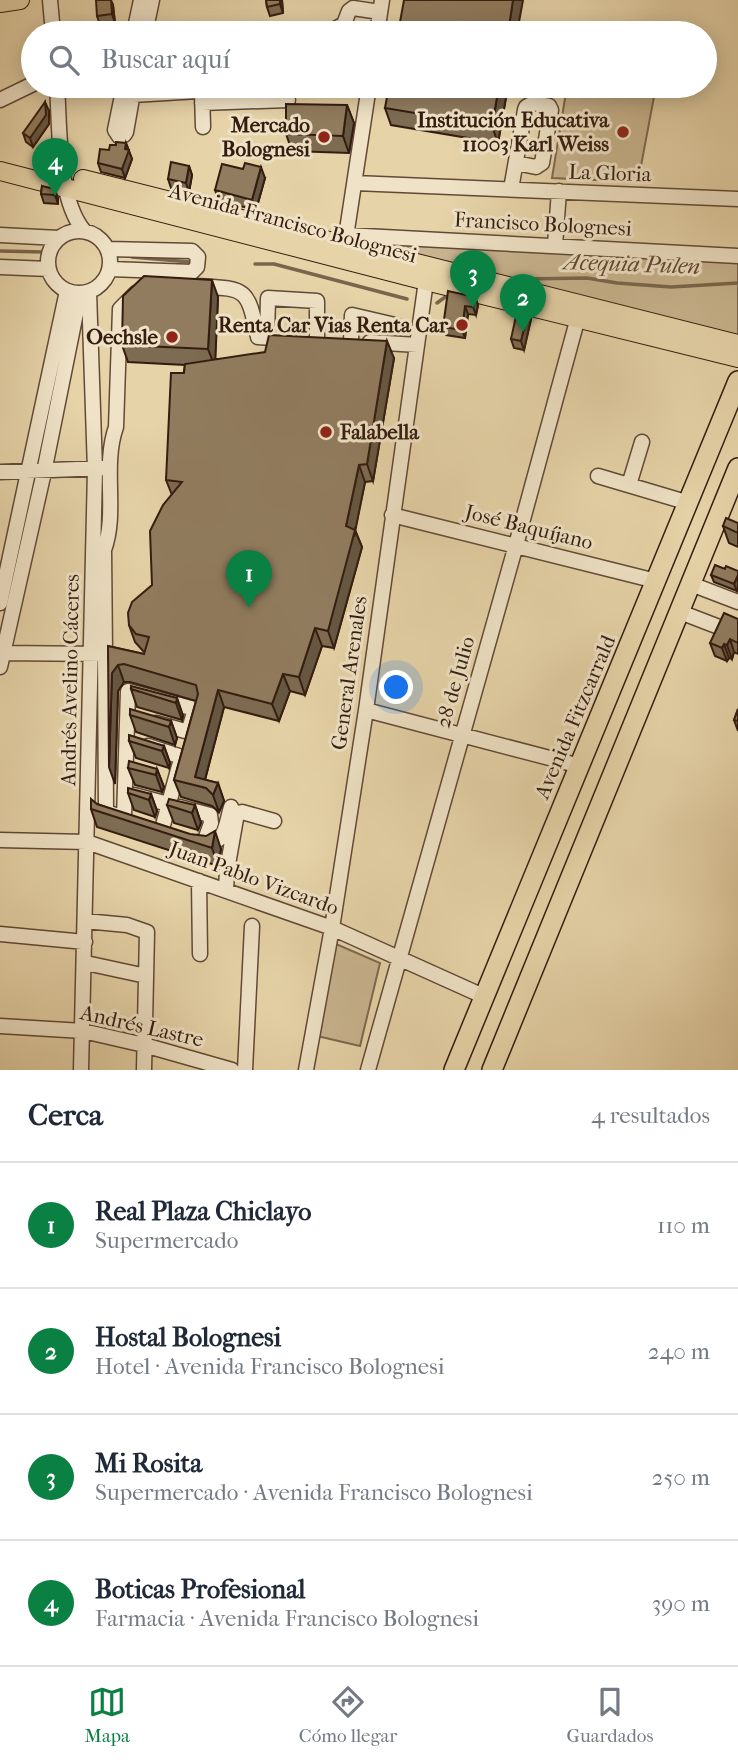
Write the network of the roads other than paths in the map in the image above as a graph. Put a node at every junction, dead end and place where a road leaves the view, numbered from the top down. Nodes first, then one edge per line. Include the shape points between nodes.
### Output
1 (20, 0) edge
2 (50, 0) edge
3 (141, 0) edge
4 (152, 0) edge
5 (0, 3) edge
6 (381, 6) edge
7 (52, 21) edge
8 (137, 21) edge
9 (148, 21) edge
10 (345, 21) edge
11 (21, 90) edge
12 (58, 98) edge
13 (202, 98) edge
14 (278, 98) edge
15 (367, 98) edge
16 (0, 100) edge
17 (288, 100) dead end
18 (203, 127) dead end
19 (0, 159) edge
20 (516, 163) dead end
21 (0, 171) edge
22 (65, 181) junction
23 (355, 183) junction
24 (511, 189) junction
25 (559, 191) junction
26 (738, 199) edge
27 (71, 234) junction
28 (0, 235) edge
29 (555, 245) junction
30 (344, 246) junction
31 (108, 249) junction
32 (738, 256) edge
33 (0, 267) edge
34 (110, 269) junction
35 (49, 270) junction
36 (426, 281) junction
37 (79, 292) junction
38 (579, 312) junction
39 (396, 325) dead end
40 (267, 338) junction
41 (317, 340) junction
42 (351, 341) junction
43 (738, 344) edge
44 (417, 345) junction
45 (738, 358) edge
46 (738, 381) edge
47 (642, 442) dead end
48 (738, 468) edge
49 (102, 469) junction
50 (0, 472) edge
51 (37, 472) junction
52 (598, 476) dead end
53 (629, 485) junction
54 (734, 492) edge
55 (689, 503) junction
56 (392, 514) junction
57 (516, 545) junction
58 (656, 581) junction
59 (691, 584) junction
60 (738, 602) edge
61 (0, 603) edge
62 (680, 612) junction
63 (719, 627) edge
64 (98, 654) junction
65 (1, 658) edge
66 (366, 710) junction
67 (128, 714) junction
68 (189, 732) junction
69 (462, 734) junction
70 (127, 739) junction
71 (182, 757) junction
72 (580, 765) junction
73 (126, 793) junction
74 (169, 804) junction
75 (231, 807) dead end
76 (274, 821) dead end
77 (162, 829) junction
78 (0, 840) edge
79 (87, 842) junction
80 (199, 881) junction
81 (226, 890) junction
82 (85, 921) junction
83 (252, 926) dead end
84 (332, 928) junction
85 (0, 934) edge
86 (85, 942) junction
87 (200, 954) dead end
88 (400, 957) junction
89 (86, 963) junction
90 (146, 976) junction
91 (483, 996) junction
92 (0, 1026) edge
93 (83, 1031) junction
94 (144, 1045) junction
95 (81, 1070) edge
96 (144, 1070) edge
97 (232, 1070) edge
98 (245, 1070) edge
99 (306, 1070) edge
100 (368, 1070) edge
101 (454, 1070) edge
102 (492, 1070) edge

1 - 5 main road
2 - 7 street
3 - 8 street
4 - 9 street
6 - 10 street via 353,8
11 - 16 street
12 - 22 street
13 - 18 street
14 - 17 street
15 - 23 street
19 - 22 main road, Avenida Francisco Bolognesi
20 - 24 street
21 - 22 main road, Avenida Francisco Bolognesi
22 - 27 street via 74,217
22 - 30 main road, Avenida Francisco Bolognesi
23 - 24 street, La Gloria
23 - 30 street
24 - 25 street, La Gloria
25 - 26 street, La Gloria
25 - 29 street
27 - 28 street
27 - 31 street via 94,235
27 - 35 street via 49,252
29 - 30 street, Francisco Bolognesi
29 - 32 street, Francisco Bolognesi
30 - 36 main road, Avenida Francisco Bolognesi
30 - 38 main road, Avenida Francisco Bolognesi
31 - 34 street
31 - 34 street via 192,251 198,257 192,272
33 - 35 street
34 - 37 street via 103,283
35 - 37 street via 59,286
36 - 38 main road, Avenida Francisco Bolognesi
36 - 44 street, General Arenales
37 - 49 street, Andrés Avelino Cáceres
37 - 51 street
38 - 43 main road, Avenida Francisco Bolognesi
38 - 45 main road, Avenida Francisco Bolognesi
38 - 57 street, 28 de Julio
39 - 42 street via 352,315
40 - 41 street
40 - 41 street via 268,298 317,301
40 - 49 street via 258,337 251,303 240,290 147,283 120,309 116,427
41 - 42 street
42 - 44 street
44 - 56 street, General Arenales
46 - 55 highway, Avenida Fitzcarrald
47 - 53 street
48 - 54 highway
49 - 51 street
49 - 64 street, Andrés Avelino Cáceres
50 - 51 street
51 - 61 street
51 - 65 street
52 - 53 street
53 - 55 street
54 - 59 highway
55 - 58 highway, Avenida Fitzcarrald
56 - 57 street, José Baquíjano
56 - 66 street, General Arenales
57 - 58 street, José Baquíjano
57 - 69 street, 28 de Julio
58 - 72 highway, Avenida Fitzcarrald
59 - 60 street
59 - 62 highway
62 - 63 street
62 - 102 highway
64 - 65 street
64 - 77 street via 106,812
64 - 79 street, Andrés Avelino Cáceres
66 - 69 street
66 - 84 street, General Arenales
67 - 68 street
67 - 68 street via 128,691 195,709
67 - 70 street
68 - 71 street
69 - 72 street
69 - 88 street, 28 de Julio
70 - 71 street
70 - 73 street via 133,767
71 - 74 street via 169,778
72 - 91 highway, Avenida Fitzcarrald
73 - 74 street
73 - 77 street
74 - 77 street
74 - 77 street via 210,815 211,823 205,840
75 - 77 street via 221,838 211,844
76 - 81 street via 237,813
78 - 79 street, Juan Pablo Vizcardo
79 - 80 street, Juan Pablo Vizcardo
79 - 82 street, Andrés Avelino Cáceres
80 - 81 street, Juan Pablo Vizcardo
80 - 87 street
81 - 84 street, Juan Pablo Vizcardo
82 - 86 street, Andrés Avelino Cáceres
82 - 90 street via 127,925 147,933
83 - 98 street
84 - 88 street, Juan Pablo Vizcardo
84 - 99 street, General Arenales
85 - 86 street
86 - 89 street, Andrés Avelino Cáceres
88 - 91 street, Juan Pablo Vizcardo
88 - 100 street, 28 de Julio
89 - 90 street
89 - 93 street, Andrés Avelino Cáceres
90 - 94 street
91 - 101 highway, Avenida Fitzcarrald
92 - 93 street, Andrés Lastre
93 - 94 street, Andrés Lastre
93 - 95 street, Andrés Avelino Cáceres
94 - 96 street
94 - 97 street, Andrés Lastre

